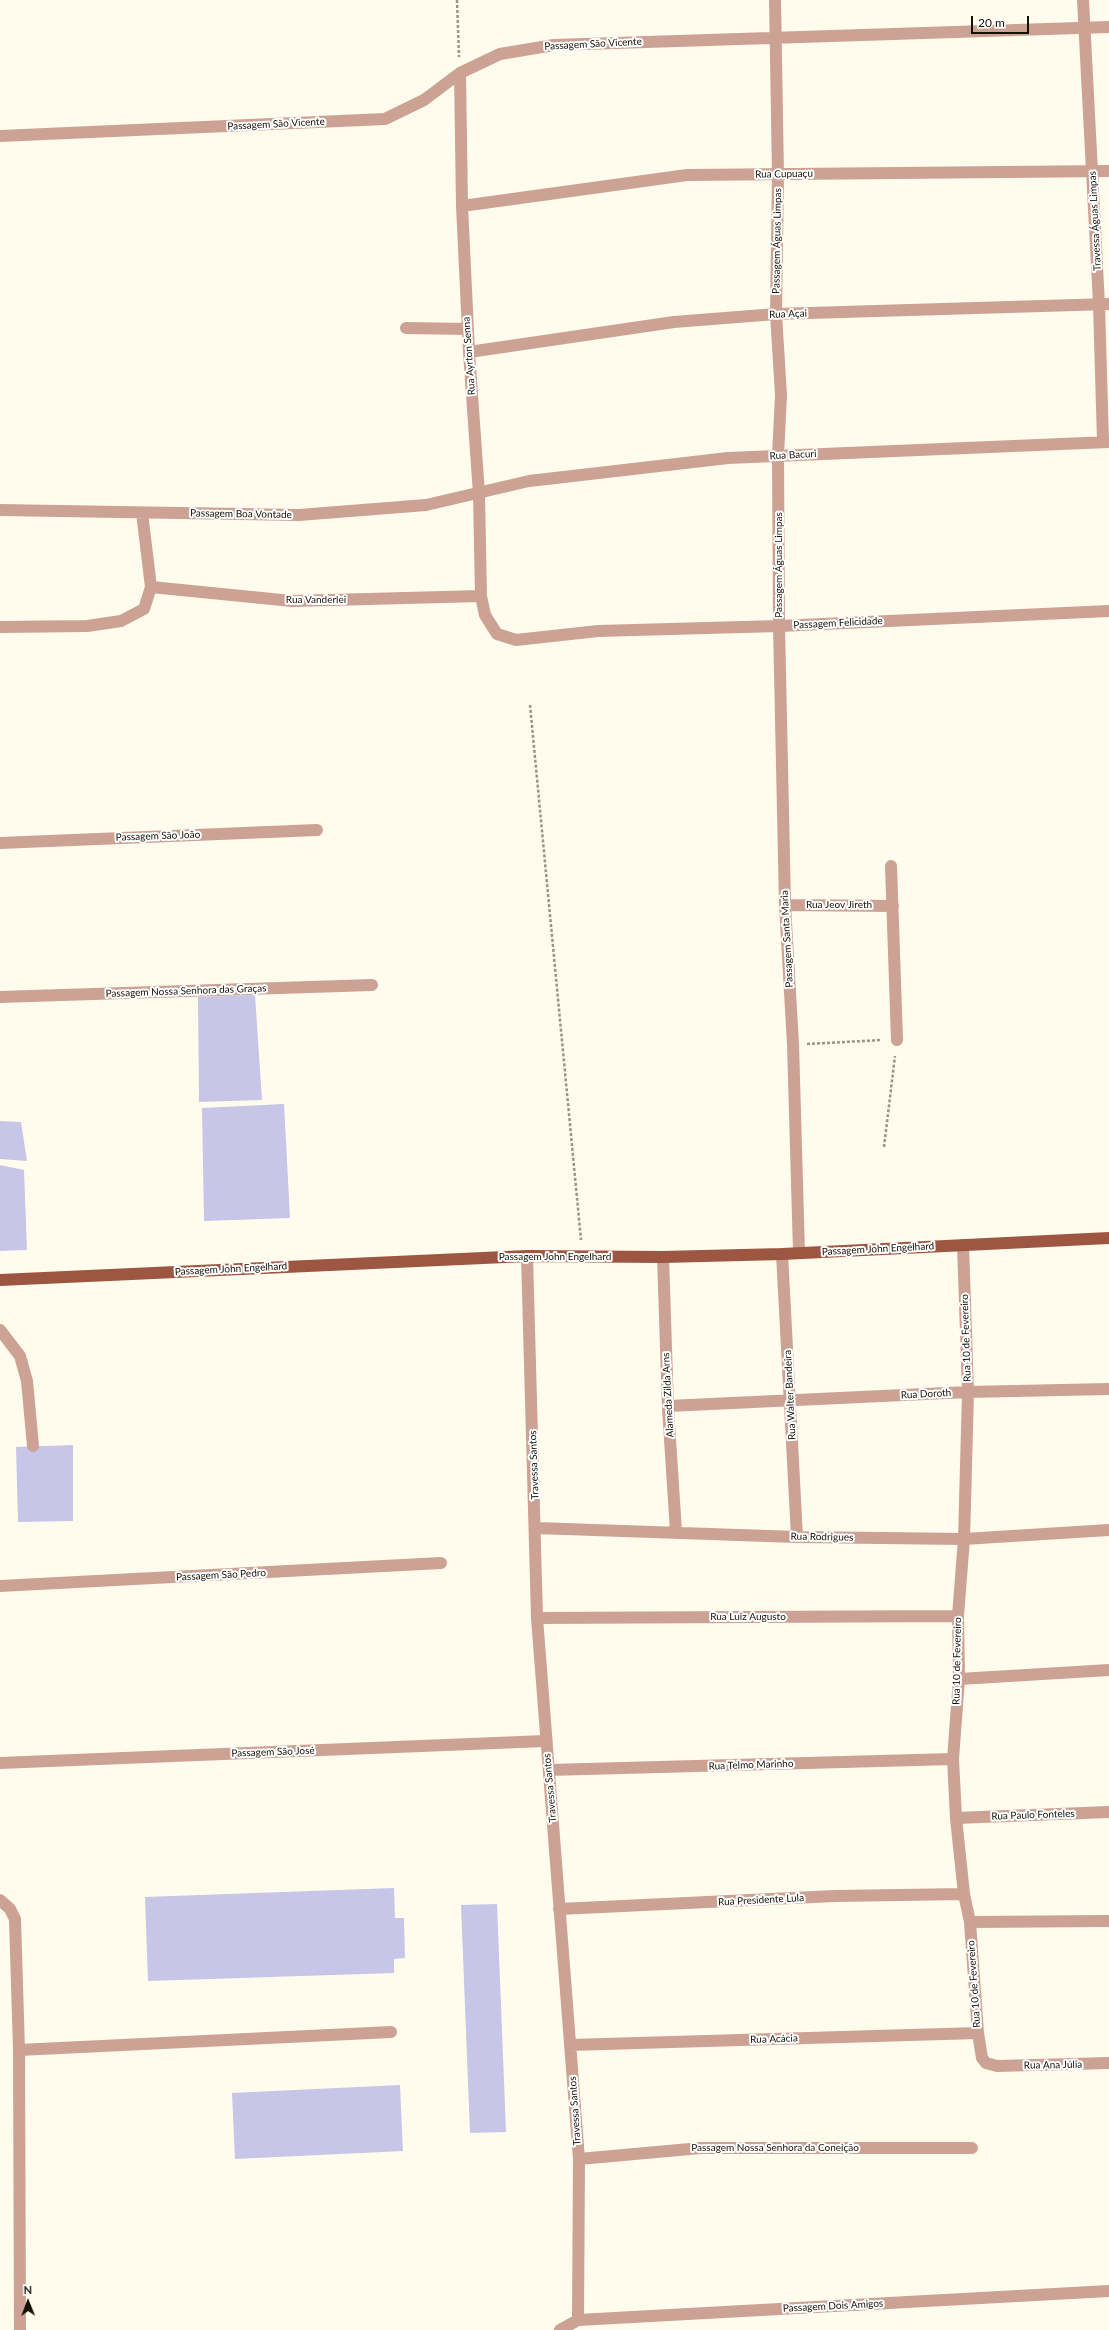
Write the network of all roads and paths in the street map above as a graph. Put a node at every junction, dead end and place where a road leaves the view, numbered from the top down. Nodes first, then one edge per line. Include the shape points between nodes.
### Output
1 (457, 0) edge
2 (775, 0) edge
3 (1083, 0) edge
4 (1109, 27) edge
5 (1084, 28) junction
6 (777, 37) junction
7 (460, 73) junction
8 (0, 136) edge
9 (1109, 171) edge
10 (1092, 172) junction
11 (778, 174) junction
12 (462, 206) junction
13 (1104, 304) edge
14 (776, 314) junction
15 (406, 328) dead end
16 (468, 329) junction
17 (469, 352) junction
18 (1106, 442) edge
19 (778, 455) junction
20 (480, 494) junction
21 (0, 510) edge
22 (142, 513) junction
23 (151, 587) junction
24 (481, 596) junction
25 (1109, 611) edge
26 (779, 626) junction
27 (0, 627) edge
28 (497, 634) joint
29 (530, 704) dead end
30 (317, 830) dead end
31 (0, 843) edge
32 (891, 866) dead end
33 (785, 905) junction
34 (893, 906) junction
35 (372, 985) dead end
36 (0, 997) edge
37 (897, 1040) junction
38 (793, 1044) junction
39 (884, 1147) dead end
40 (1109, 1238) edge
41 (963, 1245) junction
42 (799, 1252) junction
43 (782, 1254) junction
44 (527, 1256) junction
45 (582, 1257) junction
46 (664, 1257) junction
47 (0, 1280) edge
48 (0, 1330) edge
49 (1109, 1389) edge
50 (968, 1392) junction
51 (791, 1402) junction
52 (668, 1406) junction
53 (33, 1446) dead end
54 (536, 1528) junction
55 (1109, 1530) edge
56 (676, 1532) junction
57 (797, 1537) junction
58 (964, 1539) junction
59 (441, 1563) dead end
60 (0, 1586) edge
61 (958, 1616) junction
62 (538, 1618) junction
63 (1109, 1670) edge
64 (958, 1679) junction
65 (546, 1741) junction
66 (953, 1759) junction
67 (0, 1763) edge
68 (549, 1770) junction
69 (1109, 1812) edge
70 (956, 1818) junction
71 (964, 1894) junction
72 (0, 1900) edge
73 (559, 1909) junction
74 (970, 1922) junction
75 (1109, 1922) edge
76 (391, 2032) dead end
77 (978, 2033) junction
78 (570, 2045) junction
79 (19, 2050) junction
80 (1109, 2064) edge
81 (998, 2066) joint
82 (972, 2148) dead end
83 (579, 2159) junction
84 (1109, 2291) edge
85 (578, 2320) junction
86 (20, 2330) edge
87 (560, 2330) edge

1 - 7 path
2 - 6 street, Passagem Águas Limpas
3 - 5 street, Travessa Águas Limpas
4 - 5 street, Passagem São Vicente
5 - 6 street, Passagem São Vicente
5 - 10 street, Travessa Águas Limpas
6 - 7 street, Passagem São Vicente via 554,45 500,54
6 - 11 street, Passagem Águas Limpas
7 - 8 street, Passagem São Vicente via 424,100 385,119
7 - 12 street, Rua Ayrton Senna
9 - 10 street, Rua Cupuaçu
10 - 11 street, Rua Cupuaçu
10 - 13 street, Travessa Águas Limpas
11 - 12 street, Rua Cupuaçu via 687,175
11 - 14 street, Passagem Águas Limpas
12 - 16 street, Rua Ayrton Senna
13 - 14 street, Rua Açai
13 - 18 street, Travessa Águas Limpas
14 - 17 street, Rua Açai via 674,322
14 - 19 street, Passagem Águas Limpas via 781,395
15 - 16 street
16 - 17 street, Rua Ayrton Senna
17 - 20 street, Rua Ayrton Senna
18 - 19 street, Rua Bacuri
19 - 20 street, Rua Bacuri via 728,458 529,481
19 - 26 street, Passagem Águas Limpas
20 - 22 street, Passagem Boa Vontade via 426,505 300,515
20 - 24 street, Rua Ayrton Senna
21 - 22 street, Passagem Boa Vontade
22 - 23 street
23 - 24 street, Rua Vanderlei via 292,601
23 - 27 street via 144,609 121,621 87,626
24 - 28 street, Rua Ayrton Senna via 485,615
25 - 26 street, Passagem Felicidade
26 - 28 street, Passagem Felicidade via 598,631 516,640
26 - 33 street, Passagem Santa Maria
29 - 45 path
30 - 31 street, Passagem São João
32 - 34 street
33 - 34 street, Rua Jeov Jireth
33 - 38 street, Passagem Santa Maria
34 - 37 street
35 - 36 street, Passagem Nossa Senhora das Graças
37 - 38 path
37 - 39 path
38 - 42 street, Passagem Santa Maria
40 - 41 main road, Passagem John Engelhard
41 - 42 main road, Passagem John Engelhard
41 - 50 street, Rua 10 de Fevereiro
42 - 43 main road, Passagem John Engelhard
43 - 46 main road, Passagem John Engelhard
43 - 51 street, Rua Walter Bandeira
44 - 45 main road, Passagem John Engelhard
44 - 47 main road, Passagem John Engelhard
44 - 54 street, Travessa Santos
45 - 46 main road, Passagem John Engelhard
46 - 52 street, Alameda Zilda Arns
48 - 53 street via 20,1356 27,1381
49 - 50 street, Rua Doroth
50 - 51 street, Rua Doroth
50 - 58 street, Rua 10 de Fevereiro
51 - 52 street, Rua Doroth
51 - 57 street, Rua Walter Bandeira
52 - 56 street, Alameda Zilda Arns
54 - 56 street, Rua Rodrigues
54 - 62 street, Travessa Santos
55 - 58 street, Rua Rodrigues
56 - 57 street, Rua Rodrigues
57 - 58 street, Rua Rodrigues
58 - 61 street, Rua 10 de Fevereiro
59 - 60 street, Passagem São Pedro
61 - 62 street, Rua Luiz Augusto
61 - 64 street, Rua 10 de Fevereiro
62 - 65 street, Travessa Santos
63 - 64 street
64 - 66 street, Rua 10 de Fevereiro
65 - 67 street, Passagem São José
65 - 68 street, Travessa Santos
66 - 68 street, Rua Telmo Marinho
66 - 70 street, Rua 10 de Fevereiro
68 - 73 street, Travessa Santos
69 - 70 street, Rua Paulo Fonteles
70 - 71 street, Rua 10 de Fevereiro
71 - 73 street, Rua Presidente Lula via 835,1896
71 - 74 street, Rua 10 de Fevereiro
72 - 79 street via 10,1909 15,1919
73 - 78 street, Travessa Santos
74 - 75 street
74 - 77 street, Rua 10 de Fevereiro
76 - 79 street
77 - 78 street, Rua Acácia
77 - 81 street, Rua 10 de Fevereiro via 982,2058 986,2063
78 - 83 street, Travessa Santos
79 - 86 street
80 - 81 street, Rua Ana Júlia
82 - 83 street, Passagem Nossa Senhora da Coneição via 701,2148
83 - 85 street, Travessa Santos
84 - 85 street, Passagem Dois Amigos
85 - 87 street, Passagem Dois Amigos

